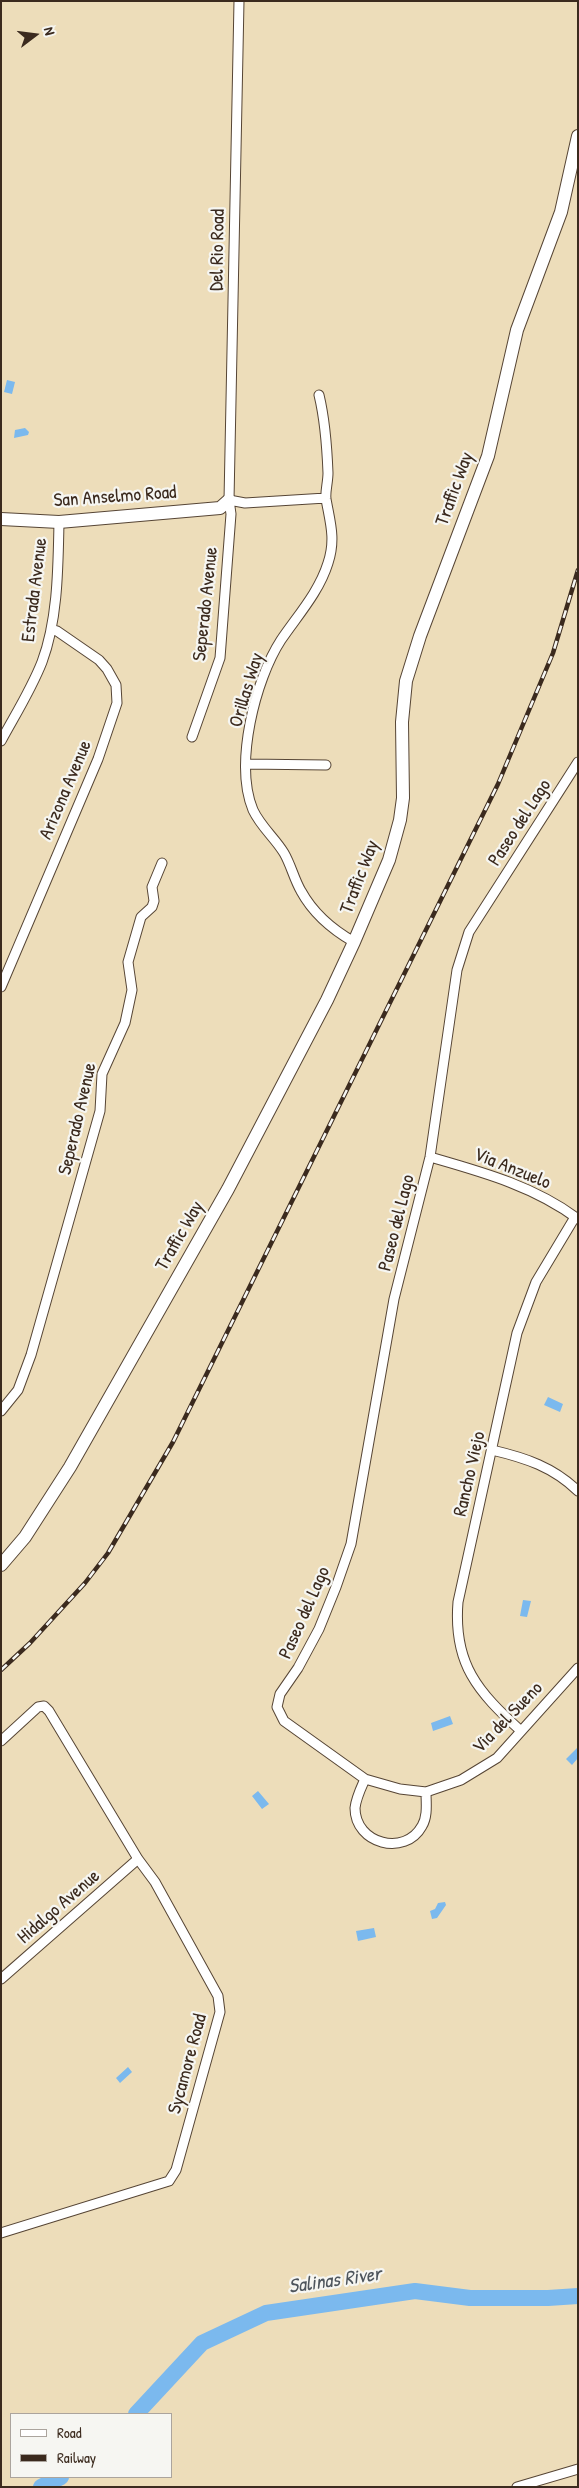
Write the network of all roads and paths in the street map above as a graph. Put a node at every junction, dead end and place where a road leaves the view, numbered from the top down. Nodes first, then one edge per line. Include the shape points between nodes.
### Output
1 (239, 1) edge
2 (578, 136) edge
3 (319, 394) dead end
4 (326, 498) junction
5 (229, 500) junction
6 (1, 519) edge
7 (59, 522) junction
8 (51, 630) junction
9 (192, 737) dead end
10 (1, 741) edge
11 (578, 762) edge
12 (247, 764) junction
13 (326, 765) dead end
14 (162, 864) dead end
15 (354, 942) junction
16 (1, 987) edge
17 (430, 1157) junction
18 (576, 1218) edge
19 (1, 1411) edge
20 (492, 1450) junction
21 (578, 1491) edge
22 (1, 1565) edge
23 (578, 1668) edge
24 (277, 1707) joint
25 (521, 1732) junction
26 (1, 1741) edge
27 (365, 1779) junction
28 (426, 1792) junction
29 (138, 1859) junction
30 (1, 1979) edge
31 (1, 2233) edge
32 (578, 2469) edge
33 (517, 2487) edge

1 - 5 street, Del Rio Road
2 - 15 street, Traffic Way via 560,212 518,330 488,456 406,681 400,820 389,860
3 - 4 street, Orillas Way via 326,444
4 - 5 street via 246,503
4 - 12 street, Orillas Way via 331,515 328,563 318,587 271,658 255,703 247,744
5 - 7 street, San Anselmo Road via 220,508
5 - 9 street, Seperado Avenue via 231,514 220,658
6 - 7 street, San Anselmo Road
7 - 8 street, Estrada Avenue
8 - 10 street, Estrada Avenue via 34,680
8 - 16 street, Arizona Avenue via 99,660 116,685 117,703 98,759
11 - 17 street, Paseo del Lago via 469,932 452,994
12 - 13 street
12 - 15 street, Orillas Way via 246,787 254,811 282,850 300,891 314,911 338,933
14 - 19 street, Seperado Avenue via 152,887 152,907 141,917 128,962 132,990 125,1023 102,1074 100,1110 31,1355 18,1390
15 - 22 street, Traffic Way via 228,1189 70,1467 34,1524
17 - 18 street, Via Anzuelo via 507,1180
17 - 24 street, Paseo del Lago via 394,1299 351,1544 318,1629 280,1694
18 - 20 street, Rancho Viejo via 549,1257 526,1306
20 - 21 street via 548,1467
20 - 25 street, Rancho Viejo via 460,1591 458,1635 468,1669 480,1690
23 - 25 street, Via del Sueno
24 - 27 street, Via del Sueno via 284,1721
25 - 28 street, Via del Sueno via 480,1770
26 - 29 street, Sycamore Road via 38,1707 44,1706
27 - 28 street, Via del Sueno via 393,1788
27 - 28 street via 356,1800 357,1818 366,1834 382,1843 401,1843 416,1834 425,1818
29 - 30 street, Hidalgo Avenue
29 - 31 street, Sycamore Road via 155,1882 218,1996 220,2012 176,2170 169,2180
32 - 33 street

